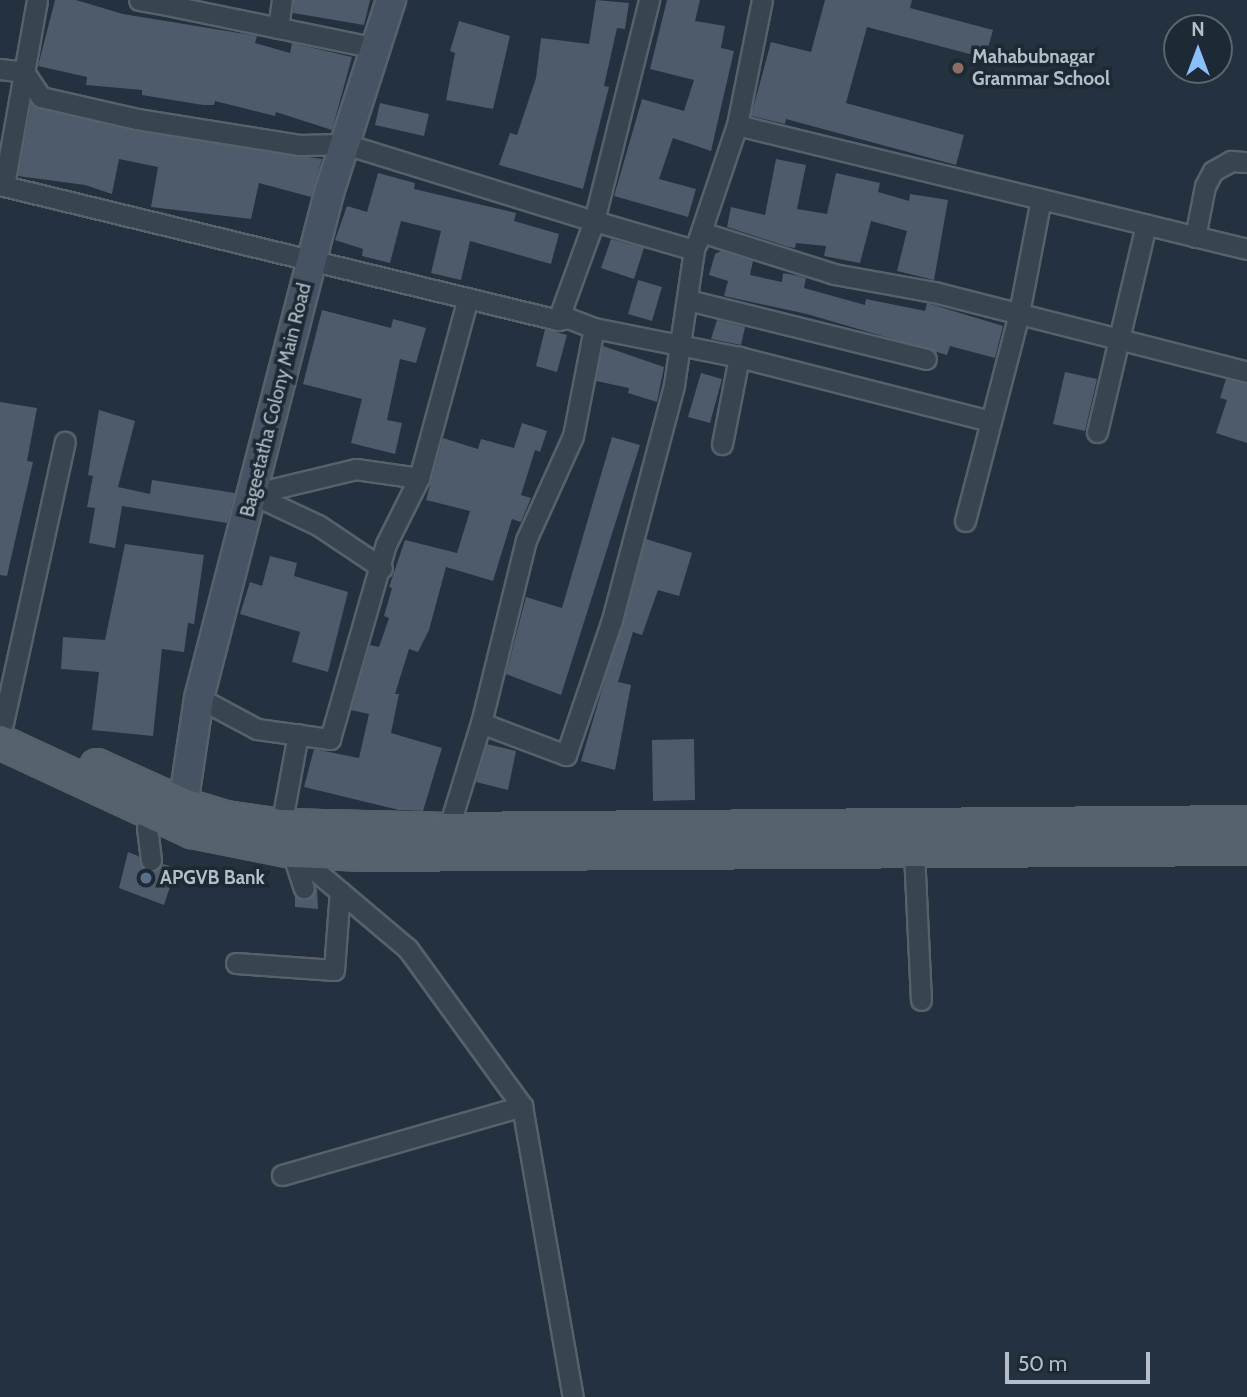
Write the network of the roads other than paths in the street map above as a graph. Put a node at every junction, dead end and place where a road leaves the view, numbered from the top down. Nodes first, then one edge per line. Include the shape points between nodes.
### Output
1 (37, 0) edge
2 (139, 0) edge
3 (282, 0) edge
4 (391, 0) edge
5 (649, 0) edge
6 (762, 0) edge
7 (168, 2) edge
8 (278, 28) junction
9 (376, 48) junction
10 (0, 69) edge
11 (24, 72) junction
12 (737, 125) junction
13 (345, 144) junction
14 (1247, 162) edge
15 (1041, 199) junction
16 (594, 221) junction
17 (1146, 225) junction
18 (1195, 237) junction
19 (698, 241) junction
20 (1247, 249) edge
21 (313, 258) junction
22 (688, 300) junction
23 (467, 301) junction
24 (1019, 313) junction
25 (558, 320) junction
26 (594, 328) junction
27 (1119, 340) junction
28 (682, 346) junction
29 (738, 357) junction
30 (926, 359) dead end
31 (1247, 372) edge
32 (991, 421) junction
33 (1097, 432) dead end
34 (65, 442) dead end
35 (722, 444) dead end
36 (419, 478) junction
37 (252, 494) junction
38 (965, 522) dead end
39 (382, 568) junction
40 (199, 698) junction
41 (481, 723) junction
42 (1, 729) edge
43 (298, 734) junction
44 (183, 805) junction
45 (152, 815) junction
46 (1247, 823) edge
47 (448, 830) junction
48 (287, 838) junction
49 (1247, 848) edge
50 (915, 852) junction
51 (151, 860) dead end
52 (304, 888) dead end
53 (340, 891) junction
54 (236, 963) dead end
55 (921, 1000) dead end
56 (522, 1106) junction
57 (282, 1175) dead end
58 (573, 1397) edge

1 - 11 street
2 - 7 street
3 - 8 street
4 - 9 street, Bageetatha Colony Main Road
5 - 16 street
6 - 12 street
7 - 8 street
8 - 9 street
9 - 13 street, Bageetatha Colony Main Road
10 - 11 street
11 - 13 street via 41,97 137,119 299,145
11 - 21 street via 4,186
12 - 15 street
12 - 19 street
13 - 16 street
13 - 21 street, Bageetatha Colony Main Road
14 - 18 street via 1231,161 1213,171 1205,186
15 - 17 street
15 - 24 street
16 - 19 street
16 - 25 street
17 - 18 street
17 - 27 street
18 - 20 street
19 - 22 street
19 - 24 street
21 - 23 street
21 - 37 street, Bageetatha Colony Main Road
22 - 28 street
22 - 30 street
23 - 25 street via 489,301
23 - 36 street
24 - 27 street
24 - 32 street
25 - 26 street via 568,317
26 - 28 street
26 - 41 street via 573,436 526,540
27 - 31 street
27 - 33 street
28 - 29 street
28 - 41 street via 612,620 566,755
29 - 32 street
29 - 35 street
32 - 38 street
34 - 42 street
36 - 37 street via 356,469
36 - 39 street via 386,544
37 - 39 street via 318,525
37 - 40 street, Bageetatha Colony Main Road
39 - 43 street via 330,739
40 - 43 street via 257,729
40 - 44 street, Bageetatha Colony Main Road
41 - 47 street
42 - 44 main road
42 - 45 main road
43 - 48 street
44 - 48 main road
45 - 48 main road via 192,831
45 - 51 street via 148,828
46 - 47 main road
47 - 48 main road
48 - 50 main road via 366,854
48 - 52 street
48 - 53 street
49 - 50 main road
50 - 55 street
53 - 54 street via 334,970
53 - 56 street via 408,949
56 - 57 street
56 - 58 street

